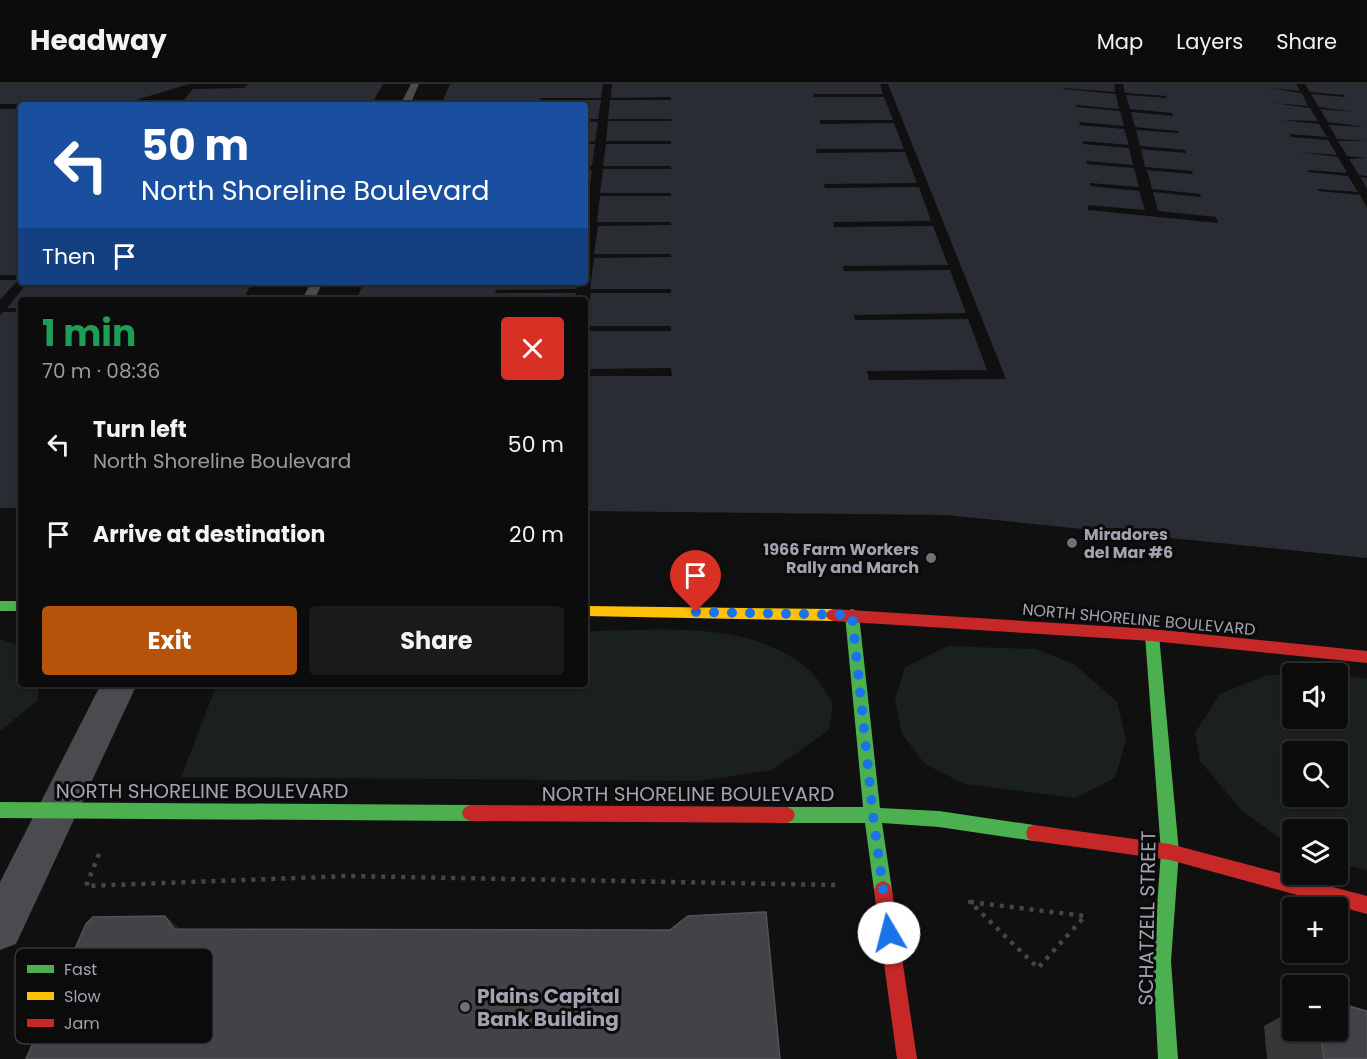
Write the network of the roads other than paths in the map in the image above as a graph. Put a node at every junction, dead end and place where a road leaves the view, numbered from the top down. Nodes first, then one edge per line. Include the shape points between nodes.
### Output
1 (415, 84) edge
2 (406, 102) edge
3 (0, 606) edge
4 (18, 606) edge
5 (588, 611) edge
6 (852, 615) junction
7 (1152, 635) junction
8 (1367, 657) edge
9 (118, 687) edge
10 (0, 810) edge
11 (58, 810) junction
12 (873, 815) junction
13 (1170, 852) junction
14 (1367, 905) edge
15 (0, 928) edge
16 (907, 1059) edge
17 (1168, 1059) edge

1 - 2 lane
3 - 4 main road
5 - 6 main road, NORTH SHORELINE BOULEVARD
6 - 7 main road, NORTH SHORELINE BOULEVARD
6 - 12 main road
7 - 8 main road, NORTH SHORELINE BOULEVARD
7 - 13 main road, SCHATZELL STREET
9 - 11 street
10 - 11 main road, NORTH SHORELINE BOULEVARD
11 - 12 main road, NORTH SHORELINE BOULEVARD
11 - 15 street
12 - 13 main road, NORTH SHORELINE BOULEVARD via 939,819
12 - 16 main road
13 - 14 main road, NORTH SHORELINE BOULEVARD
13 - 17 main road, SCHATZELL STREET via 1162,961

